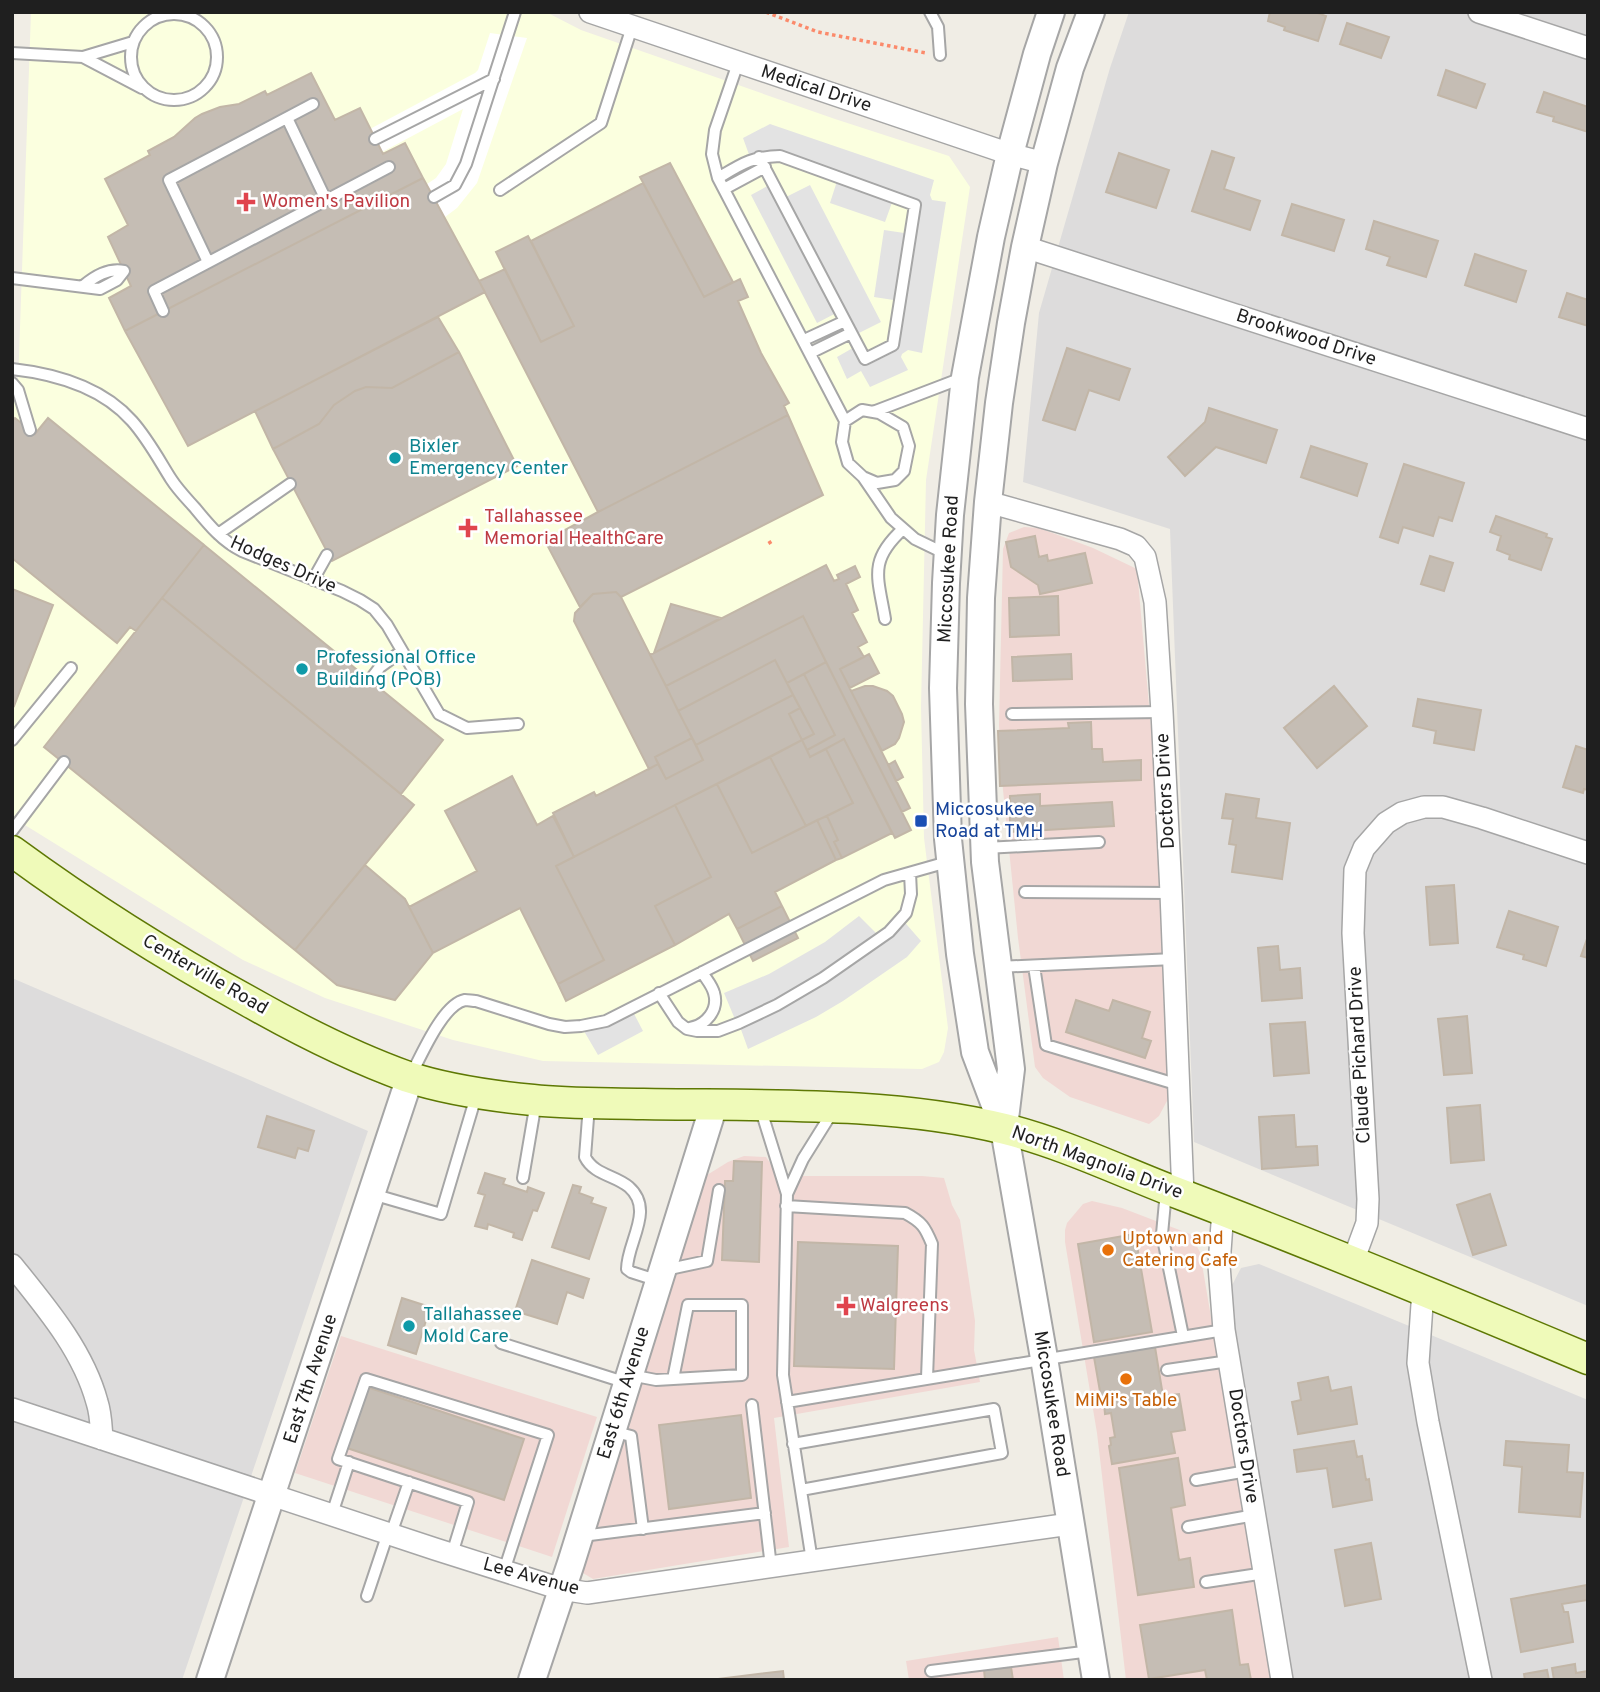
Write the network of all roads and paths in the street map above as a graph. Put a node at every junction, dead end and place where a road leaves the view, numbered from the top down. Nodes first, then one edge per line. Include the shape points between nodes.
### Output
1 (515, 12) edge
2 (590, 12) edge
3 (766, 12) edge
4 (930, 12) edge
5 (1051, 12) edge
6 (1091, 12) edge
7 (1479, 12) edge
8 (632, 27) junction
9 (133, 42) junction
10 (1588, 48) edge
11 (12, 53) edge
12 (940, 55) joint
13 (83, 57) junction
14 (738, 63) junction
15 (494, 79) junction
16 (148, 92) junction
17 (313, 104) dead end
18 (287, 118) junction
19 (375, 139) dead end
20 (1010, 154) junction
21 (762, 162) junction
22 (1044, 163) junction
23 (389, 167) dead end
24 (718, 178) junction
25 (724, 189) junction
26 (500, 190) dead end
27 (433, 197) dead end
28 (326, 200) junction
29 (1025, 247) junction
30 (208, 262) junction
31 (12, 278) edge
32 (83, 286) dead end
33 (163, 311) dead end
34 (845, 321) junction
35 (974, 331) junction
36 (851, 333) junction
37 (804, 340) junction
38 (810, 353) junction
39 (12, 369) edge
40 (965, 376) junction
41 (12, 383) edge
42 (872, 412) junction
43 (845, 421) junction
44 (1588, 429) edge
45 (30, 430) dead end
46 (863, 477) junction
47 (290, 484) dead end
48 (988, 502) junction
49 (903, 529) junction
50 (218, 534) junction
51 (769, 541) dead end
52 (772, 547) dead end
53 (327, 555) dead end
54 (948, 555) junction
55 (313, 580) junction
56 (886, 619) dead end
57 (402, 651) junction
58 (71, 668) dead end
59 (370, 680) dead end
60 (1162, 712) junction
61 (1012, 714) dead end
62 (518, 724) dead end
63 (12, 740) edge
64 (64, 762) dead end
65 (12, 831) edge
66 (1099, 842) dead end
67 (985, 848) junction
68 (12, 851) edge
69 (1588, 853) edge
70 (951, 861) junction
71 (910, 873) junction
72 (1025, 892) dead end
73 (1171, 893) junction
74 (1174, 959) junction
75 (1034, 965) junction
76 (998, 967) junction
77 (702, 972) junction
78 (659, 993) junction
79 (687, 1028) junction
80 (410, 1077) junction
81 (1179, 1085) junction
82 (477, 1093) junction
83 (536, 1101) junction
84 (589, 1103) junction
85 (759, 1104) junction
86 (714, 1105) junction
87 (835, 1108) junction
88 (1004, 1129) junction
89 (523, 1178) dead end
90 (719, 1189) dead end
91 (1175, 1192) junction
92 (372, 1194) junction
93 (787, 1200) junction
94 (1223, 1210) junction
95 (1353, 1261) junction
96 (12, 1265) edge
97 (661, 1276) junction
98 (1423, 1290) junction
99 (1224, 1330) junction
100 (1183, 1336) junction
101 (501, 1343) dead end
102 (1044, 1358) junction
103 (1588, 1359) edge
104 (1229, 1361) junction
105 (1167, 1370) dead end
106 (673, 1378) junction
107 (927, 1378) junction
108 (628, 1379) junction
109 (787, 1402) junction
110 (752, 1405) dead end
111 (12, 1409) edge
112 (612, 1431) junction
113 (102, 1439) junction
114 (793, 1444) junction
115 (349, 1462) junction
116 (1247, 1471) junction
117 (1196, 1480) dead end
118 (409, 1482) junction
119 (801, 1490) junction
120 (272, 1496) junction
121 (765, 1513) junction
122 (332, 1514) junction
123 (1255, 1515) junction
124 (1070, 1524) junction
125 (1188, 1527) dead end
126 (643, 1529) junction
127 (390, 1534) junction
128 (579, 1537) junction
129 (452, 1554) junction
130 (812, 1561) junction
131 (771, 1567) junction
132 (504, 1571) junction
133 (1265, 1573) junction
134 (1206, 1582) dead end
135 (561, 1589) junction
136 (367, 1596) dead end
137 (1091, 1651) junction
138 (931, 1671) dead end
139 (210, 1680) edge
140 (531, 1680) edge
141 (1096, 1680) edge
142 (1282, 1680) edge
143 (1480, 1680) edge

1 - 15 lane
2 - 8 street, Medical Drive
3 - 12 path via 818,33
4 - 12 lane
5 - 20 street, Miccosukee Road
6 - 22 street, Miccosukee Road
7 - 10 street
8 - 14 street, Medical Drive
8 - 26 lane via 601,123
9 - 13 lane
9 - 16 lane via 133,69
9 - 16 lane via 150,21 176,14 190,17 212,36 216,65 201,90 173,100
11 - 13 lane
13 - 16 lane
14 - 20 street, Medical Drive
14 - 24 lane via 715,130 712,154
15 - 19 lane
15 - 27 lane via 466,164 455,185
17 - 18 lane
18 - 28 lane
18 - 30 lane via 169,180
20 - 22 street, Medical Drive
20 - 35 street, Miccosukee Road
21 - 24 lane via 748,160
21 - 25 lane
21 - 34 lane
21 - 36 lane via 780,156 915,205 893,345 865,359
22 - 29 street, Miccosukee Road
23 - 28 lane
24 - 25 lane
25 - 37 lane
28 - 30 lane
29 - 44 street, Brookwood Drive
29 - 48 street, Miccosukee Road via 1009,332
30 - 33 lane via 154,292
31 - 32 lane
34 - 36 lane
34 - 37 lane
35 - 40 street, Miccosukee Road
35 - 48 street via 982,361 968,472 975,491
36 - 38 lane
37 - 38 lane
38 - 43 lane
39 - 50 lane, Hodges Drive via 64,378 113,403 132,421 173,482
40 - 42 lane
40 - 54 street, Miccosukee Road
41 - 45 lane
42 - 43 lane via 862,410
42 - 46 lane via 903,427 909,446 904,471 895,480 877,483
43 - 46 lane via 842,442 848,463
46 - 49 lane
47 - 50 lane
48 - 60 street, Doctors Drive via 1136,546 1145,557 1155,601
48 - 67 street, Miccosukee Road via 978,704
49 - 54 lane via 915,540
49 - 56 lane via 881,553 877,572
50 - 55 lane, Hodges Drive via 229,545
51 - 52 path
53 - 55 lane
54 - 70 street, Miccosukee Road via 943,688
55 - 57 lane, Hodges Drive via 374,609
57 - 59 lane
57 - 62 lane, Hodges Drive via 439,714 467,729
58 - 63 lane
60 - 61 lane
60 - 73 street, Doctors Drive
64 - 65 lane
66 - 67 lane
67 - 76 street, Miccosukee Road
68 - 80 main road, Centerville Road via 220,986 293,1026
69 - 95 street, Claude Pichard Drive via 1443,807 1402,813 1364,848 1356,870 1353,933 1368,1199 1367,1223
70 - 71 lane
70 - 88 street, Miccosukee Road via 975,1052
71 - 77 lane via 884,880
71 - 79 lane via 906,913 889,932 832,972 737,1024 718,1031
72 - 73 lane
73 - 74 street, Doctors Drive
74 - 75 lane
74 - 81 street, Doctors Drive
75 - 76 lane
75 - 81 lane via 1046,1045
76 - 88 street, Miccosukee Road via 1011,1069
77 - 78 lane
77 - 79 lane via 715,1001 710,1017
78 - 79 lane
78 - 80 lane via 606,1021 581,1027 549,1024 464,1000 435,1030
80 - 82 main road, North Magnolia Drive
80 - 92 street, East 7th Avenue
81 - 91 street, Doctors Drive
82 - 83 main road, North Magnolia Drive
82 - 92 lane via 441,1214
83 - 84 main road, North Magnolia Drive
83 - 89 lane
84 - 86 main road, North Magnolia Drive
84 - 97 lane via 588,1164 628,1186 638,1197 639,1224 627,1269
85 - 86 main road, North Magnolia Drive
85 - 87 main road, North Magnolia Drive
85 - 93 lane
86 - 97 street, East 6th Avenue
87 - 88 main road, North Magnolia Drive via 939,1117
87 - 93 lane via 803,1159
88 - 91 main road, North Magnolia Drive
88 - 102 street, Miccosukee Road
90 - 97 lane via 707,1261
91 - 94 main road, North Magnolia Drive
91 - 100 lane via 1162,1234
92 - 120 street, East 7th Avenue
93 - 107 lane via 905,1213 926,1230 932,1244
93 - 109 lane via 782,1375
94 - 95 main road, North Magnolia Drive
94 - 99 street, Doctors Drive via 1219,1265
95 - 98 main road, North Magnolia Drive
96 - 113 street via 68,1339 88,1376
97 - 108 street, East 6th Avenue
98 - 103 main road, North Magnolia Drive
98 - 143 street via 1418,1363
99 - 100 lane
99 - 104 street, Doctors Drive
100 - 102 lane
101 - 108 lane
102 - 107 lane
102 - 124 street, Miccosukee Road
104 - 105 lane
104 - 116 street, Doctors Drive
106 - 106 lane via 742,1375 742,1305 688,1305
106 - 108 lane
107 - 109 lane
108 - 112 street, East 6th Avenue
109 - 114 lane
110 - 121 lane
111 - 113 street, Lee Avenue
112 - 126 lane via 631,1436
112 - 128 street, East 6th Avenue
113 - 120 street, Lee Avenue
114 - 119 lane
114 - 119 lane via 993,1409 1002,1453
115 - 118 lane
115 - 122 lane
115 - 132 lane via 338,1459 366,1379 548,1435
116 - 117 lane
116 - 123 street, Doctors Drive
118 - 127 lane
118 - 129 lane via 468,1502
119 - 130 lane
120 - 122 street, Lee Avenue
120 - 139 street, East 7th Avenue
121 - 126 lane
121 - 131 lane
122 - 127 street, Lee Avenue
123 - 125 lane
123 - 133 street, Doctors Drive
124 - 130 street, Lee Avenue
124 - 137 street, Miccosukee Road
126 - 128 lane
127 - 129 street, Lee Avenue
127 - 136 lane
128 - 135 street, East 6th Avenue
129 - 132 street, Lee Avenue
130 - 131 street, Lee Avenue
131 - 135 street, Lee Avenue via 587,1593
132 - 135 street, Lee Avenue
133 - 134 lane
133 - 142 street, Doctors Drive
135 - 140 street, East 6th Avenue
137 - 138 lane
137 - 141 street, Miccosukee Road

